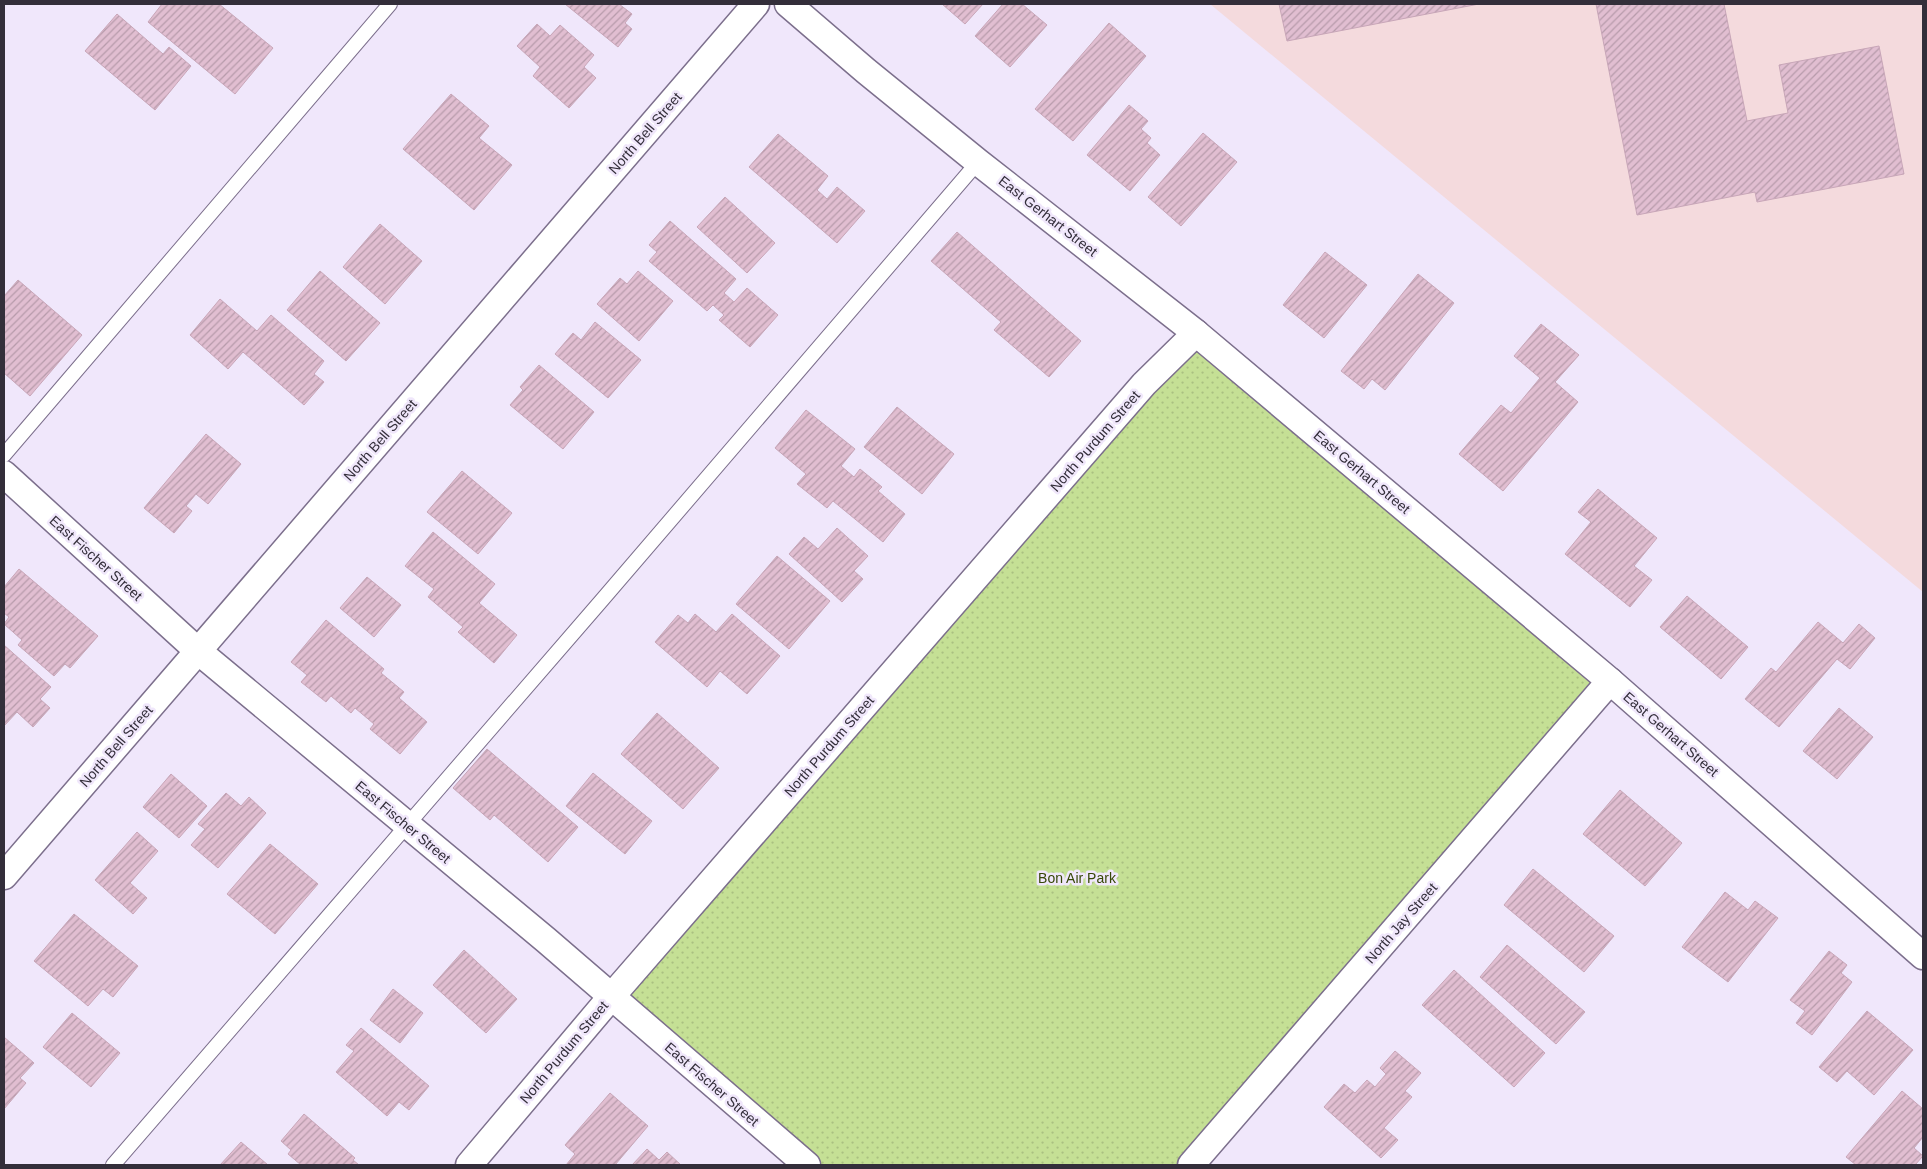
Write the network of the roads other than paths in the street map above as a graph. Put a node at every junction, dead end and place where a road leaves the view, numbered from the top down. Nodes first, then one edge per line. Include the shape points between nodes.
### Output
1 (390, 4) edge
2 (756, 4) edge
3 (788, 4) edge
4 (978, 162) junction
5 (1196, 333) junction
6 (4, 455) edge
7 (4, 474) edge
8 (198, 651) junction
9 (1610, 681) junction
10 (406, 825) junction
11 (4, 876) edge
12 (1923, 956) edge
13 (611, 997) junction
14 (113, 1165) edge
15 (469, 1165) edge
16 (807, 1165) edge
17 (1191, 1165) edge

1 - 6 lane
2 - 8 street, North Bell Street
3 - 4 street, East Gerhart Street
4 - 5 street, East Gerhart Street
4 - 10 lane
5 - 9 street, East Gerhart Street
5 - 13 street, North Purdum Street via 1144,384
7 - 8 street, East Fischer Street
8 - 10 street, East Fischer Street
8 - 11 street, North Bell Street
9 - 12 street, East Gerhart Street
9 - 17 street, North Jay Street
10 - 13 street, East Fischer Street
10 - 14 lane
13 - 15 street, North Purdum Street
13 - 16 street, East Fischer Street

